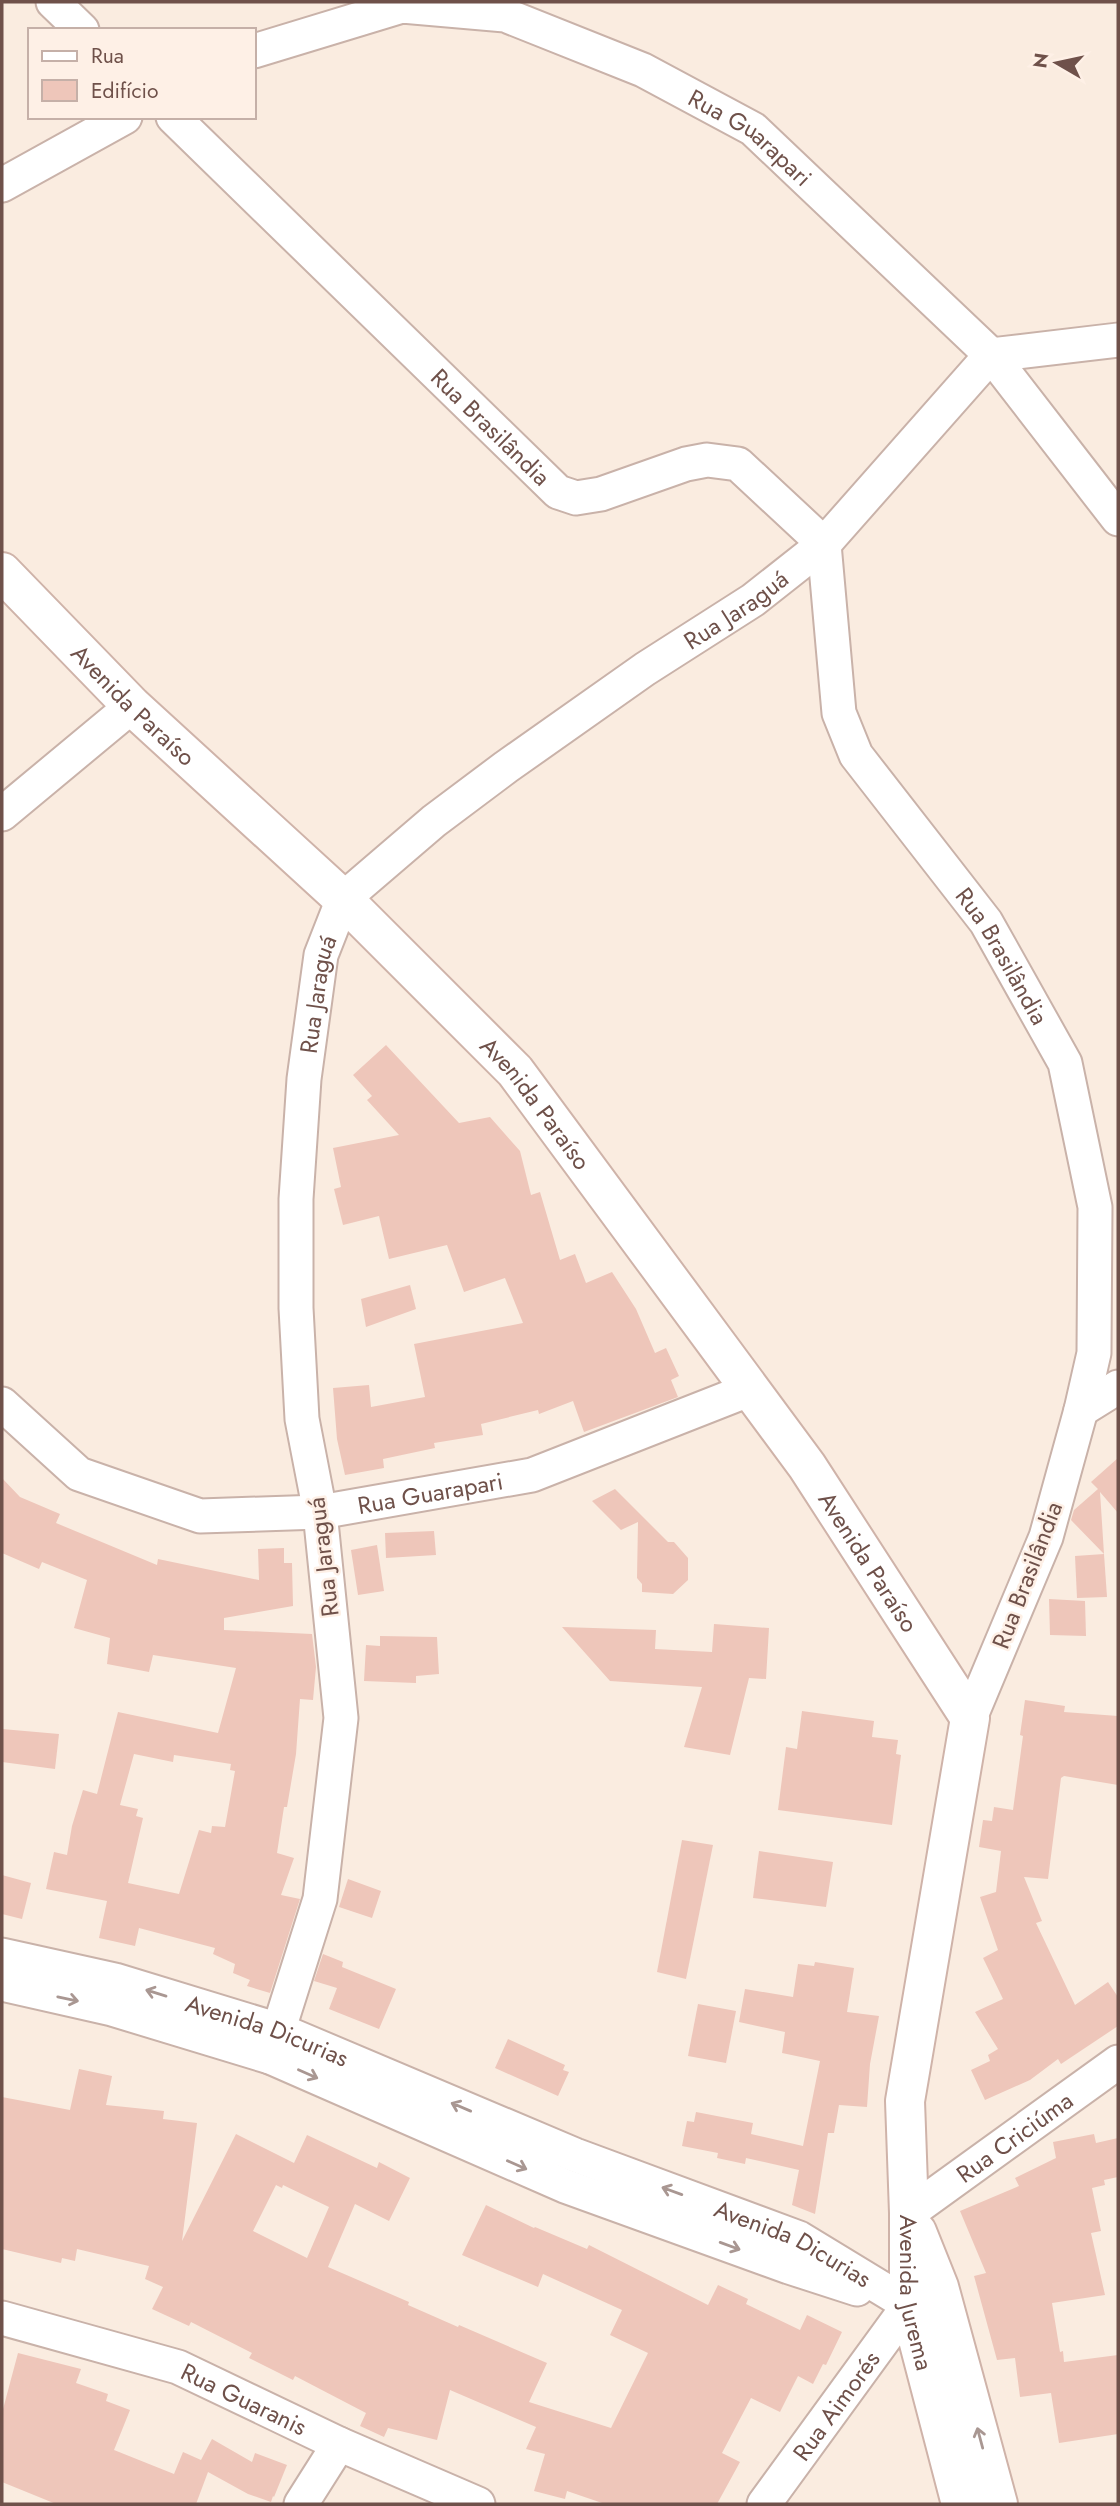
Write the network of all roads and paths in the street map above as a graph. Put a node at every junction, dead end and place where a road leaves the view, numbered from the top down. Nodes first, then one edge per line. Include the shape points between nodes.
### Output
1 (52, 2) edge
2 (527, 11) edge
3 (80, 28) edge
4 (256, 50) edge
5 (121, 119) edge
6 (175, 119) edge
7 (2, 185) edge
8 (1118, 340) edge
9 (991, 355) junction
10 (1118, 519) edge
11 (824, 544) junction
12 (2, 572) edge
13 (132, 706) junction
14 (2, 814) edge
15 (343, 899) junction
16 (1118, 1387) edge
17 (751, 1389) junction
18 (2, 1404) edge
19 (1081, 1410) junction
20 (320, 1512) junction
21 (970, 1718) junction
22 (2, 1955) edge
23 (2, 1984) edge
24 (274, 2044) junction
25 (1118, 2062) edge
26 (909, 2213) junction
27 (909, 2305) junction
28 (2, 2318) edge
29 (339, 2444) junction
30 (301, 2504) edge
31 (478, 2504) edge
32 (764, 2504) edge
33 (961, 2504) edge
34 (998, 2504) edge

1 - 3 street
2 - 4 street, Rua Guarapari via 505,15 402,6
2 - 9 street, Rua Guarapari via 753,129
5 - 7 street
6 - 11 street, Rua Brasilândia via 558,492 576,498 601,494 707,460 738,464
8 - 9 street
9 - 10 street, Rua Guarapari
9 - 11 street, Rua Jaraguá
11 - 15 street, Rua Jaraguá via 753,600 506,767
11 - 19 street, Rua Brasilândia via 839,713 856,755 986,922 1065,1063 1095,1207 1094,1353
12 - 13 main road, Avenida Paraíso
13 - 14 street
13 - 15 main road, Avenida Paraíso
15 - 17 main road, Avenida Paraíso via 516,1071
15 - 20 street, Rua Jaraguá via 321,955 304,1079 296,1199 302,1419
16 - 19 street
17 - 20 street, Rua Guarapari via 532,1475
17 - 21 main road, Avenida Paraíso via 807,1466
18 - 20 street, Rua Guarapari via 79,1475 200,1516
19 - 21 street, Rua Brasilândia via 1046,1537
20 - 24 street, Rua Jaraguá via 341,1718 320,1899
21 - 26 main road, Rua Brasilândia via 905,2101
24 -> 22 street, Avenida Dicurias via 115,1980
23 -> 24 street, Avenida Dicurias
24 - 27 street, Avenida Dicurias via 565,2186
25 - 26 street, Rua Criciúma
26 - 27 main road, Avenida Jurema
34 -> 26 main road, Avenida Jurema via 939,2287
27 - 32 street, Rua Aimorés
27 - 33 main road, Avenida Jurema
28 - 29 street, Rua Guaranis via 178,2367
29 - 30 street
29 - 31 street, Rua Guaranis

